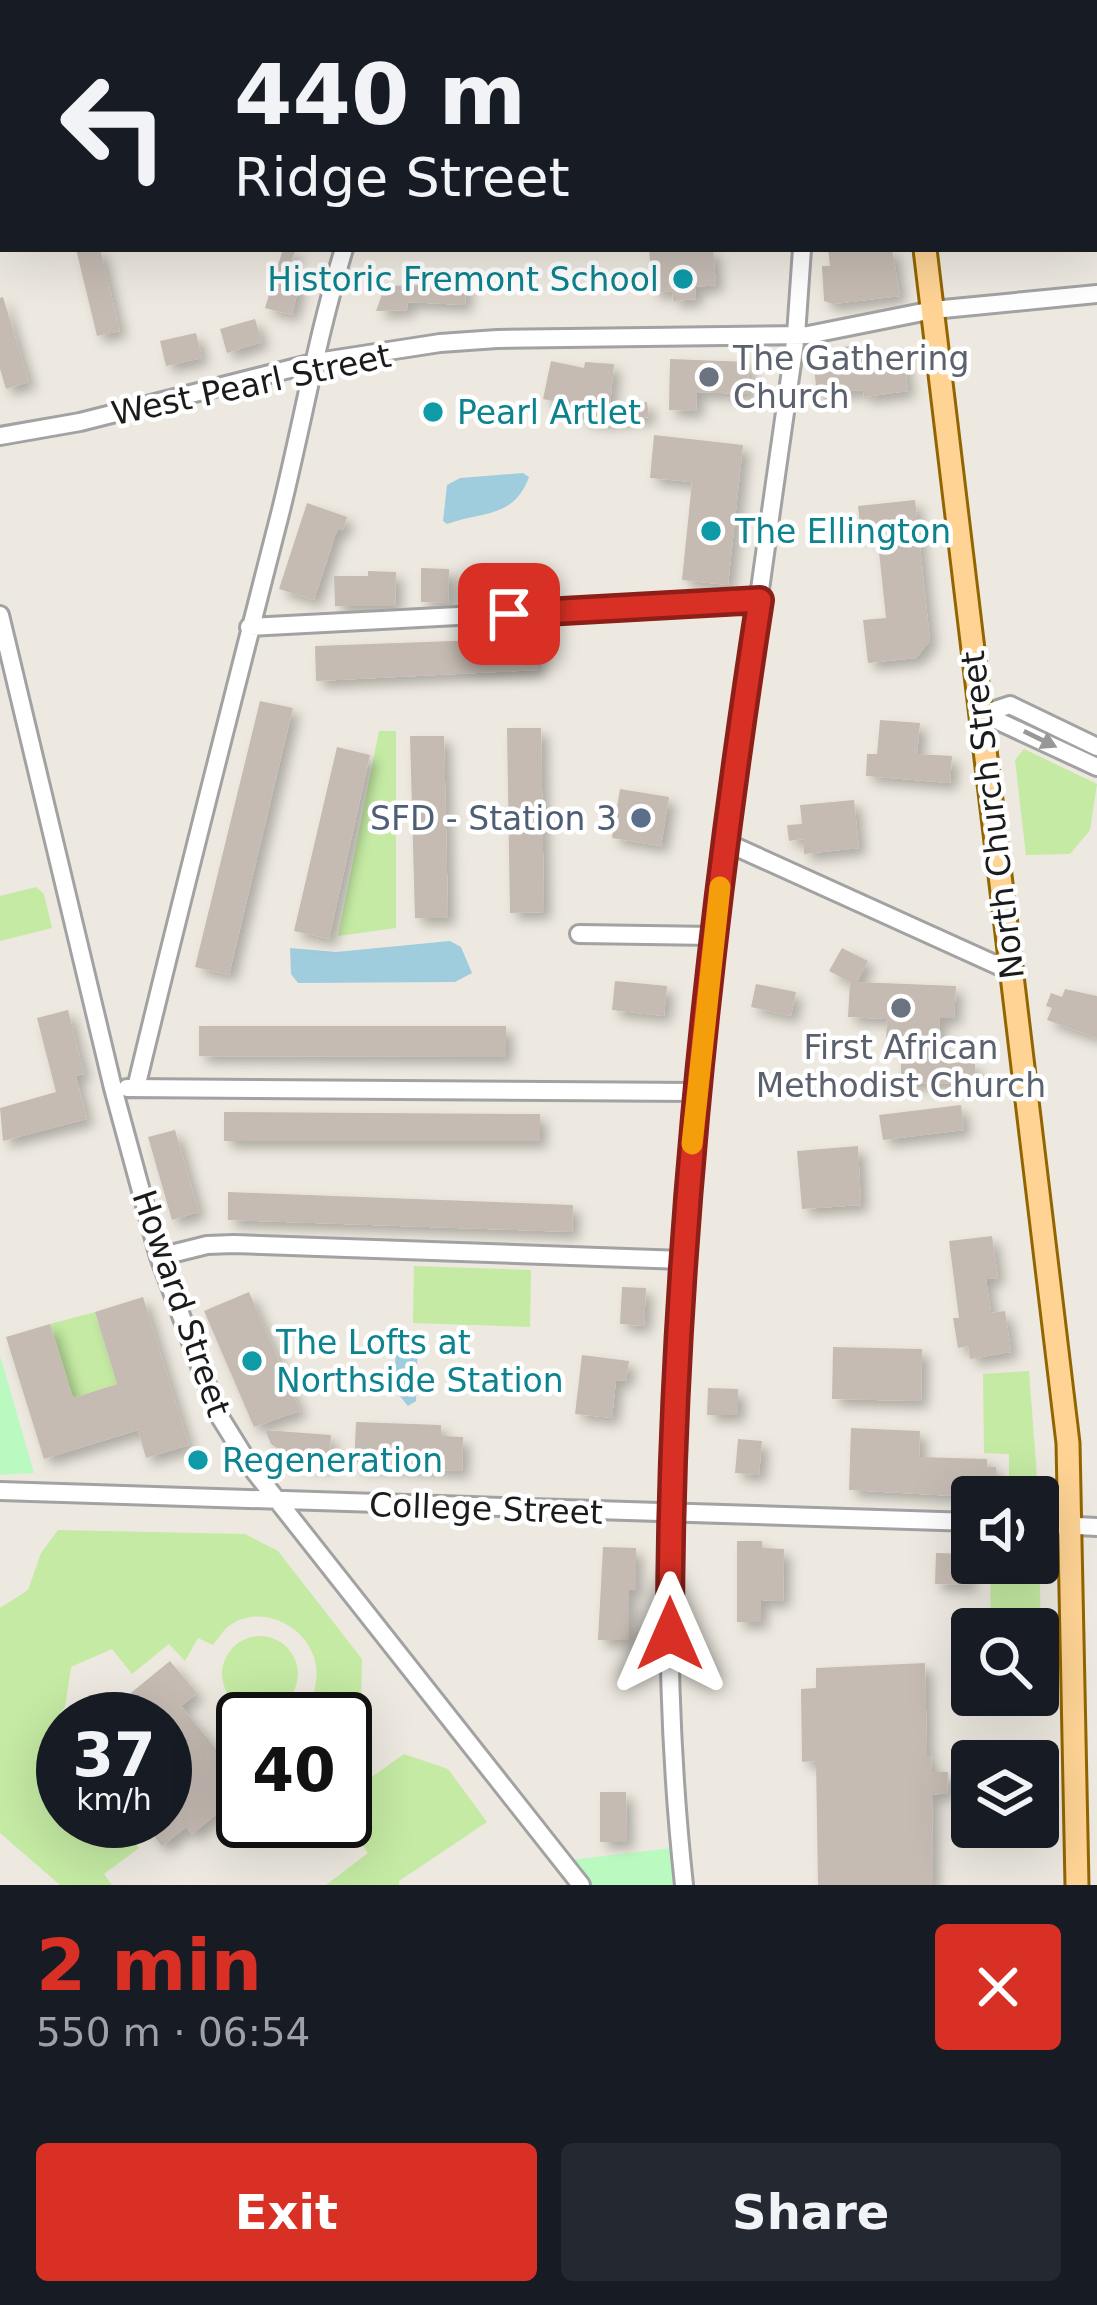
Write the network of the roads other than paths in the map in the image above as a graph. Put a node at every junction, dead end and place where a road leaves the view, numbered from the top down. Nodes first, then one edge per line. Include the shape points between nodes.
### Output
1 (343, 252) edge
2 (802, 252) edge
3 (925, 252) edge
4 (1097, 294) edge
5 (933, 310) junction
6 (796, 335) junction
7 (317, 362) junction
8 (0, 436) edge
9 (760, 600) junction
10 (0, 616) edge
11 (249, 627) junction
12 (5, 662) edge
13 (982, 714) junction
14 (1097, 747) edge
15 (1097, 766) edge
16 (725, 842) junction
17 (579, 934) dead end
18 (714, 937) junction
19 (1010, 971) junction
20 (113, 1088) junction
21 (136, 1088) junction
22 (697, 1092) junction
23 (159, 1257) junction
24 (683, 1260) junction
25 (0, 1491) edge
26 (274, 1497) junction
27 (670, 1514) junction
28 (951, 1521) edge
29 (1059, 1525) edge
30 (1070, 1525) junction
31 (1097, 1527) edge
32 (581, 1885) edge
33 (684, 1885) edge
34 (1077, 1885) edge

1 - 7 street
2 - 6 street
3 - 5 main road, North Church Street
4 - 5 street, West Pearl Street
5 - 6 street, West Pearl Street
5 - 13 main road, North Church Street
6 - 7 street, West Pearl Street via 483,340
6 - 9 street
7 - 8 street, West Pearl Street
7 - 11 street
9 - 11 street
9 - 16 street
10 - 12 street, Howard Street
11 - 21 street
12 - 20 street, Howard Street
13 - 14 street via 1010,705
13 -> 15 street
13 - 19 main road, North Church Street
16 - 18 street
16 - 19 street
17 - 18 street
18 - 22 street
19 - 30 main road, North Church Street via 1064,1402
20 - 21 street
20 - 23 street, Howard Street
21 - 22 street
22 - 24 street
23 - 24 street via 234,1244
23 - 26 street, Howard Street via 218,1414
24 - 27 street
25 - 26 street, College Street
26 - 27 street, College Street
26 - 32 street, Howard Street
27 - 28 street, College Street
27 - 33 street via 670,1708
29 - 30 street
30 - 31 street
30 - 34 main road, North Church Street

